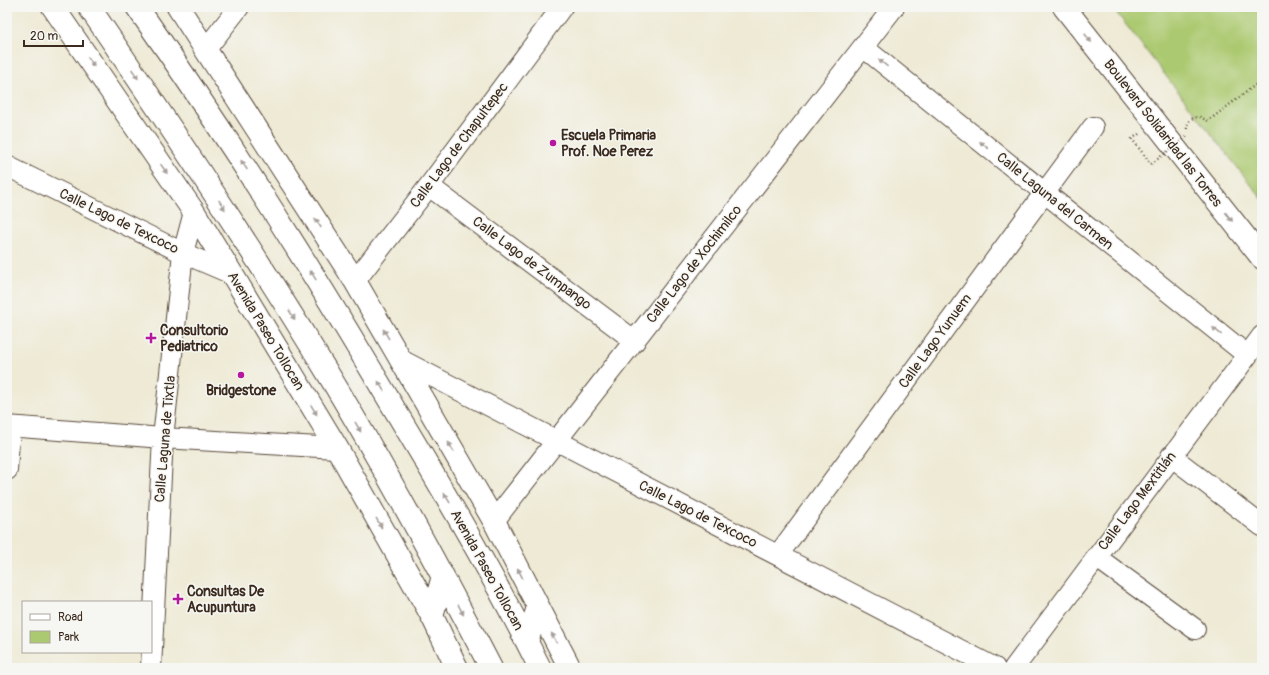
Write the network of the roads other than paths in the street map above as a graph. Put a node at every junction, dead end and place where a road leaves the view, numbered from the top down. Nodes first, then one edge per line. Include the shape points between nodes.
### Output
1 (53, 7) edge
2 (89, 7) edge
3 (137, 7) edge
4 (178, 7) edge
5 (238, 7) edge
6 (562, 7) edge
7 (894, 7) edge
8 (1064, 7) edge
9 (863, 47) junction
10 (206, 49) junction
11 (1093, 127) dead end
12 (7, 166) edge
13 (429, 186) junction
14 (1044, 193) junction
15 (194, 212) junction
16 (183, 252) junction
17 (1262, 258) edge
18 (232, 274) junction
19 (355, 281) junction
20 (1262, 336) edge
21 (635, 341) junction
22 (1247, 355) junction
23 (400, 360) junction
24 (9, 426) edge
25 (163, 438) junction
26 (557, 441) junction
27 (337, 448) junction
28 (1171, 456) junction
29 (7, 470) edge
30 (494, 521) junction
31 (1262, 526) edge
32 (778, 555) junction
33 (1096, 557) junction
34 (443, 576) junction
35 (538, 608) junction
36 (432, 616) junction
37 (1195, 629) dead end
38 (527, 642) junction
39 (152, 649) edge
40 (152, 653) edge
41 (151, 668) edge
42 (457, 668) edge
43 (492, 668) edge
44 (540, 668) edge
45 (570, 668) edge
46 (995, 668) edge
47 (1014, 668) edge

1 -> 15 main road, Avenida Paseo Tollocan
2 -> 34 main road, Avenida Paseo Tollocan via 269,278 328,374
38 -> 3 main road, Avenida Paseo Tollocan via 457,515 365,358 262,191
4 - 10 main road, Avenida Paseo Tollocan
5 - 10 street
6 - 13 street, Calle Lago de Chapultepec
7 - 9 street, Calle Lago de Xochimilco
8 -> 17 main road, Boulevard Solidaridad las Torres
14 -> 9 street, Calle Laguna del Carmen
9 - 21 street, Calle Lago de Xochimilco
19 -> 10 main road, Avenida Paseo Tollocan
11 - 14 street, Calle Lago Yunuem
12 - 16 street, Calle Lago de Texcoco
13 - 19 street, Calle Lago de Chapultepec
13 - 21 street, Calle Lago de Zumpango
22 -> 14 street, Calle Laguna del Carmen
14 - 32 street, Calle Lago Yunuem
15 - 16 street, Calle Laguna de Tixtla
15 - 18 main road, Avenida Paseo Tollocan
16 - 18 street, Calle Lago de Texcoco
16 - 25 street, Calle Laguna de Tixtla
18 -> 27 main road, Avenida Paseo Tollocan
23 -> 19 main road, Avenida Paseo Tollocan
20 - 22 street, Calle Lago Mextitlán
21 - 26 street, Calle Lago de Xochimilco
22 - 28 street, Calle Lago Mextitlán
23 - 26 street, Calle Lago de Texcoco
30 -> 23 main road, Avenida Paseo Tollocan
24 - 25 street
24 - 29 street
25 - 27 street
25 - 39 street, Calle Laguna de Tixtla
26 - 30 street, Calle Lago de Xochimilco
26 - 32 street, Calle Lago de Texcoco
27 -> 36 main road, Avenida Paseo Tollocan
28 - 31 street
28 - 33 street, Calle Lago Mextitlán
35 -> 30 main road, Avenida Paseo Tollocan
32 - 46 street, Calle Lago de Texcoco
33 - 37 street
33 - 47 street, Calle Lago Mextitlán
34 - 36 main road
34 -> 43 main road, Avenida Paseo Tollocan
35 - 38 main road
45 -> 35 main road, Avenida Paseo Tollocan
36 - 42 main road, Avenida Paseo Tollocan
38 - 44 main road, Avenida Paseo Tollocan
40 - 41 street, Calle Laguna de Tixtla

